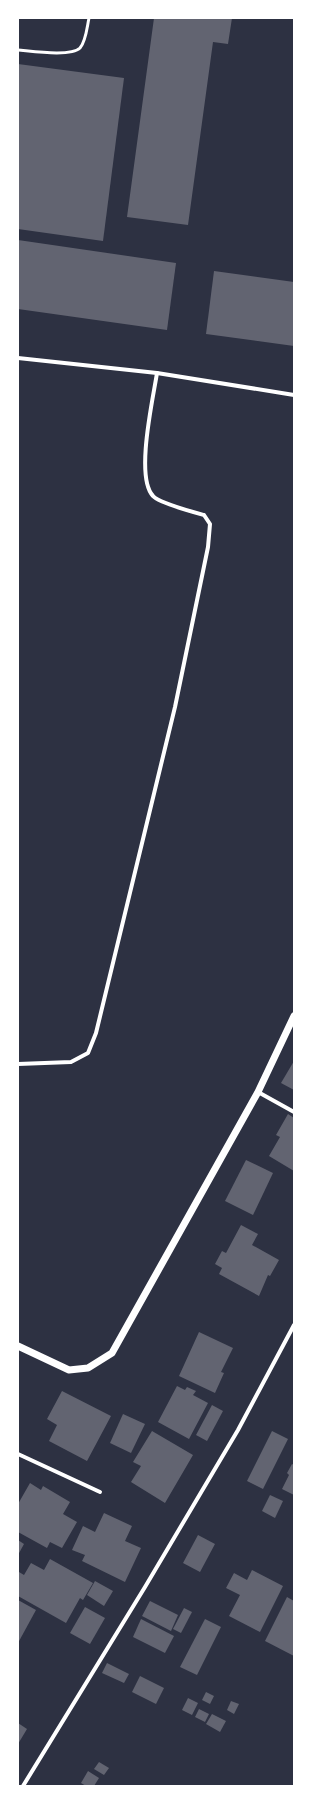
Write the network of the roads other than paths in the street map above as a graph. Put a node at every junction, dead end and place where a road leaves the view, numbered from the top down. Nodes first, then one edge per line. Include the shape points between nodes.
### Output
1 (89, 18) edge
2 (18, 50) edge
3 (18, 358) edge
4 (157, 373) junction
5 (294, 395) edge
6 (294, 1016) edge
7 (18, 1064) edge
8 (258, 1092) junction
9 (294, 1112) edge
10 (294, 1325) edge
11 (18, 1346) edge
12 (18, 1454) edge
13 (100, 1492) dead end
14 (23, 1786) edge

1 - 2 lane via 80,48 71,53
3 - 4 street
4 - 5 street
4 - 7 street via 145,456 146,484 153,497 204,515 210,524 208,547 175,707 96,1033 88,1053 71,1062
6 - 8 street
8 - 9 street
8 - 11 street via 112,1353 88,1368 69,1370
10 - 14 street via 234,1437
12 - 13 street

